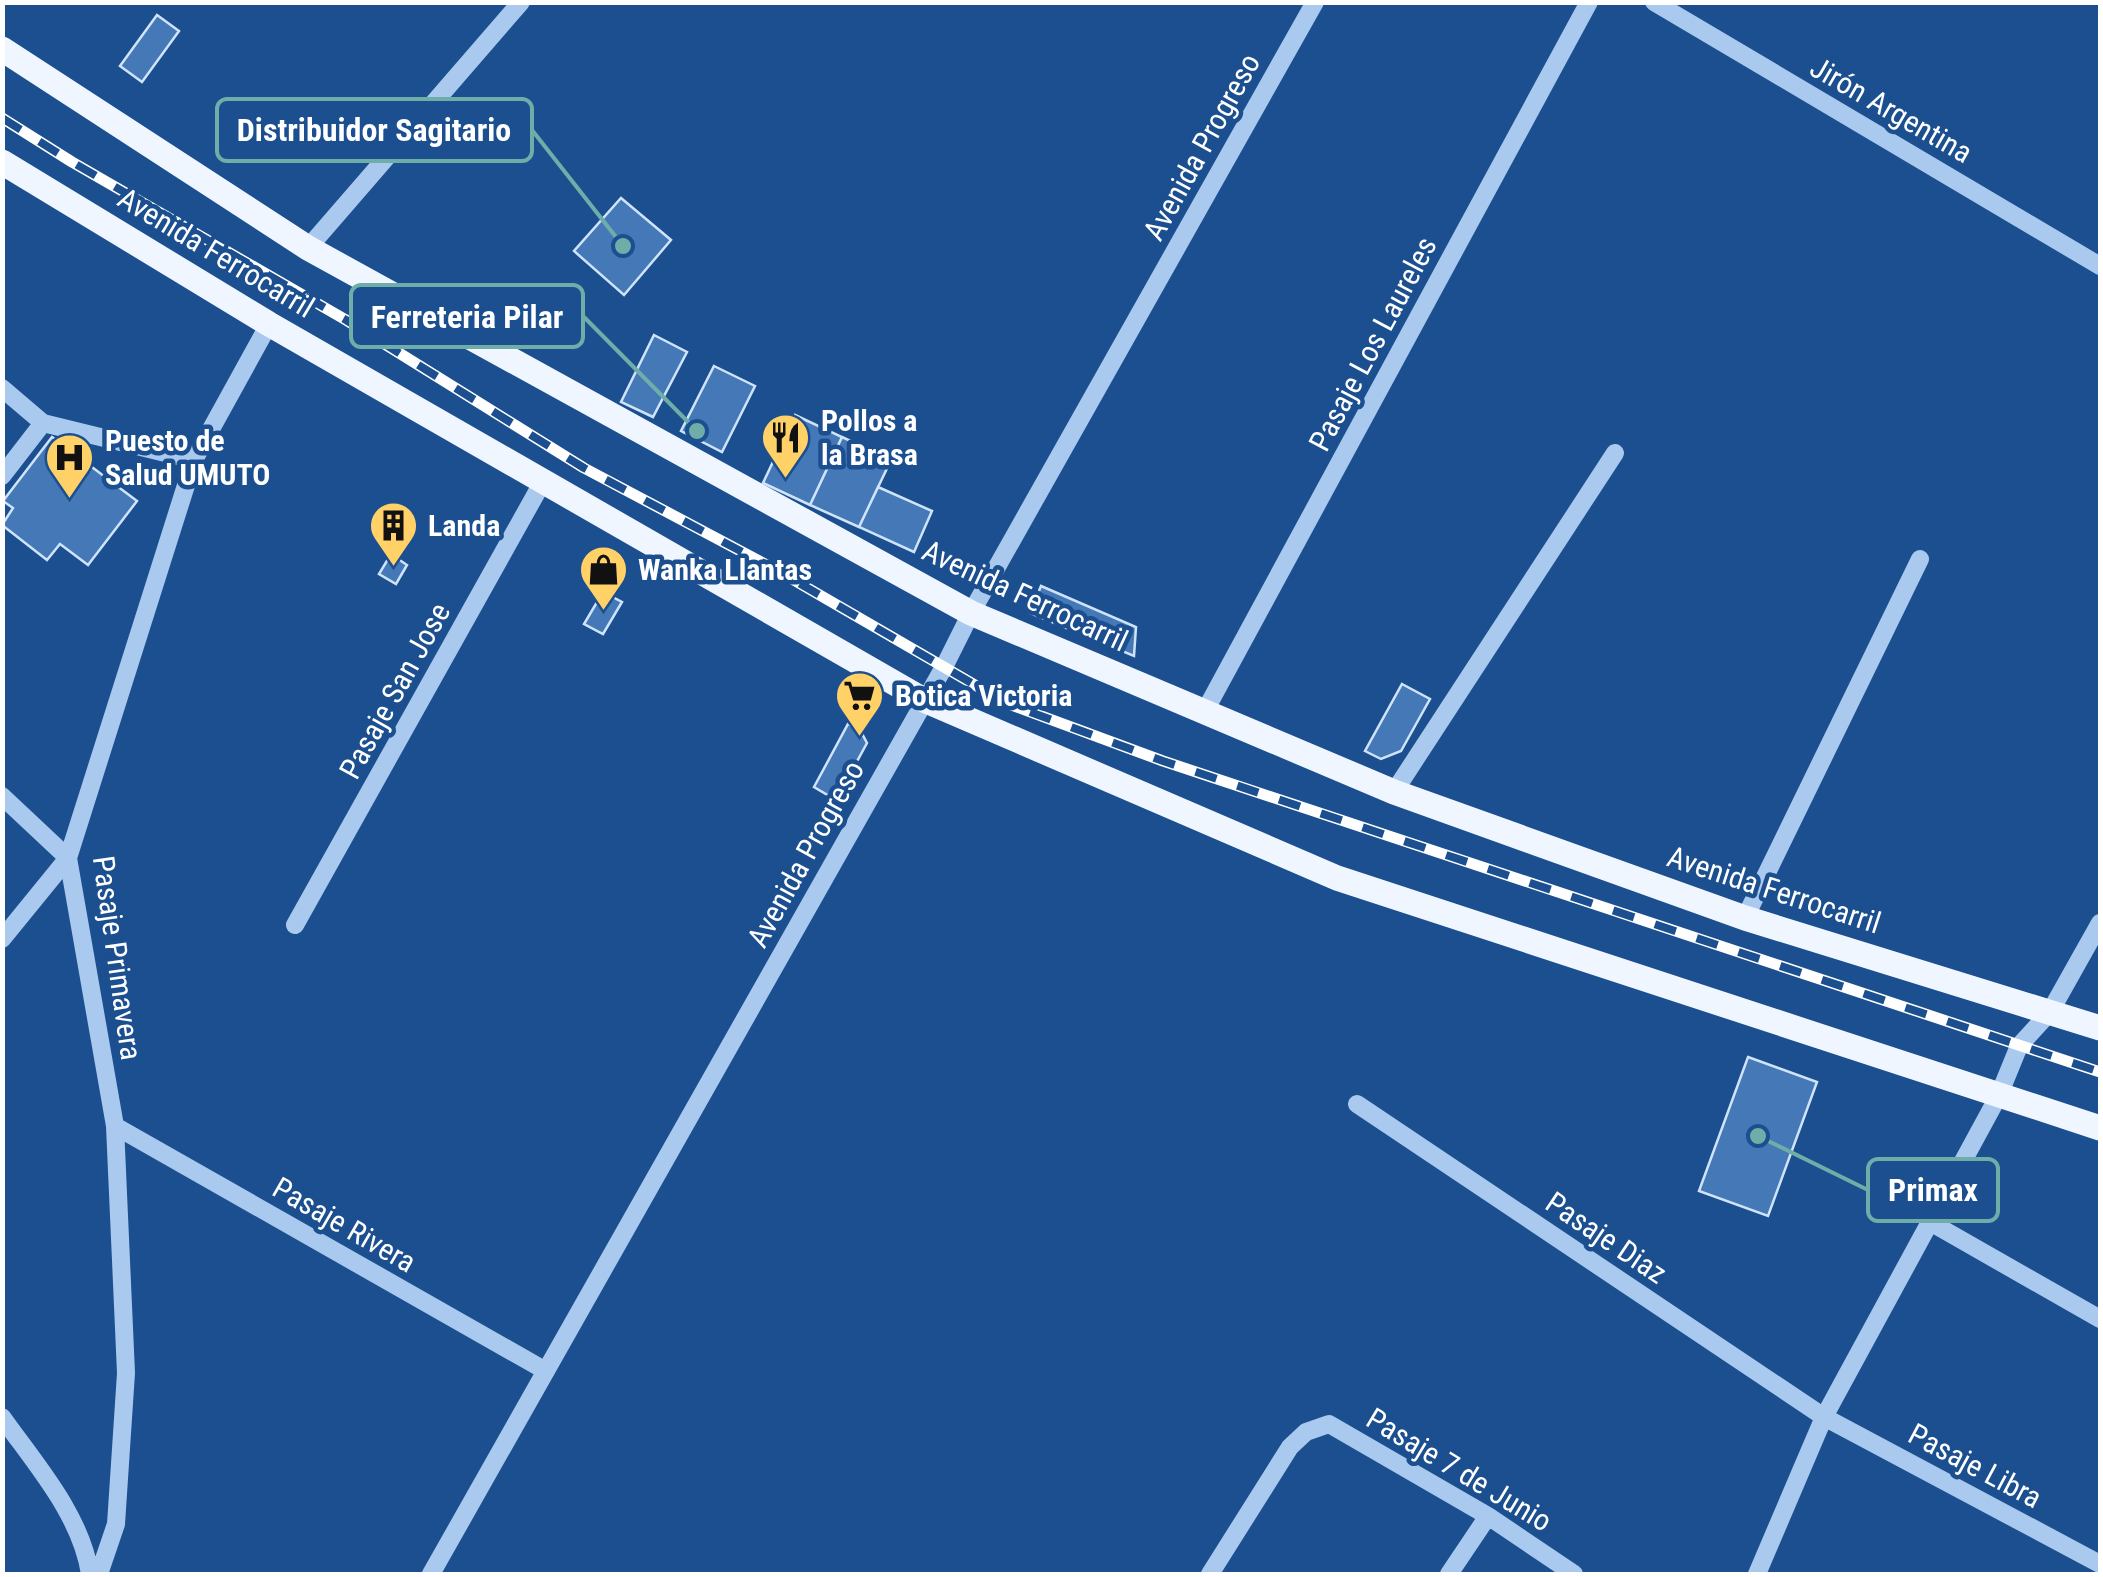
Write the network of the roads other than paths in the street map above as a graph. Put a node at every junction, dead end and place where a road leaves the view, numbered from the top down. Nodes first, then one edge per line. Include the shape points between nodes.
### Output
1 (521, 2) edge
2 (1315, 2) edge
3 (1589, 2) edge
4 (1654, 2) edge
5 (2, 49) edge
6 (2, 162) edge
7 (308, 248) junction
8 (2100, 266) edge
9 (269, 324) junction
10 (2, 388) edge
11 (43, 423) junction
12 (1615, 453) dead end
13 (194, 460) junction
14 (2, 476) edge
15 (542, 483) junction
16 (1920, 559) dead end
17 (971, 613) junction
18 (924, 700) junction
19 (1204, 712) junction
20 (1394, 792) junction
21 (2, 796) edge
22 (68, 858) junction
23 (1746, 918) junction
24 (2100, 923) edge
25 (296, 925) dead end
26 (2, 938) edge
27 (2050, 1012) junction
28 (2100, 1028) edge
29 (1999, 1095) junction
30 (1357, 1104) dead end
31 (115, 1126) junction
32 (2100, 1128) edge
33 (1930, 1222) junction
34 (2100, 1319) edge
35 (546, 1371) junction
36 (2, 1417) edge
37 (1824, 1417) junction
38 (1488, 1516) junction
39 (2100, 1564) edge
40 (90, 1574) edge
41 (99, 1574) edge
42 (431, 1574) edge
43 (1210, 1574) edge
44 (1449, 1574) edge
45 (1574, 1574) edge
46 (1757, 1574) edge

1 - 7 street
2 - 17 street, Avenida Progreso
3 - 19 street, Pasaje Los Laureles
4 - 8 street, Jirón Argentina
5 - 7 main road, Avenida Ferrocarril
6 - 9 main road, Avenida Ferrocarril
7 - 17 main road, Avenida Ferrocarril
9 - 13 street, Pasaje Primavera
9 - 15 main road, Avenida Ferrocarril
10 - 11 street
11 - 13 street
11 - 14 street
12 - 20 street
13 - 22 street, Pasaje Primavera
15 - 18 main road, Avenida Ferrocarril
15 - 25 street, Pasaje San Jose
16 - 23 street
17 - 18 street, Avenida Progreso
17 - 19 main road, Avenida Ferrocarril
18 - 29 main road, Avenida Ferrocarril via 1336,878
18 - 35 street, Avenida Progreso
19 - 20 main road, Avenida Ferrocarril
20 - 23 main road, Avenida Ferrocarril
21 - 22 street
22 - 26 street
22 - 31 street, Pasaje Primavera
23 - 27 main road, Avenida Ferrocarril
24 - 27 street
27 - 28 main road, Avenida Ferrocarril
27 - 29 street via 2019,1046
29 - 32 main road, Avenida Ferrocarril
29 - 33 street
30 - 37 street, Pasaje Diaz
31 - 35 street, Pasaje Rivera
31 - 41 street, Pasaje Primavera via 126,1374 116,1524
33 - 34 street
33 - 37 street
35 - 42 street, Avenida Progreso
36 - 40 street via 68,1512
37 - 39 street, Pasaje Libra
37 - 46 street
38 - 43 street, Pasaje 7 de Junio via 1330,1424 1306,1432 1290,1447
38 - 44 street
38 - 45 street, Pasaje 7 de Junio

